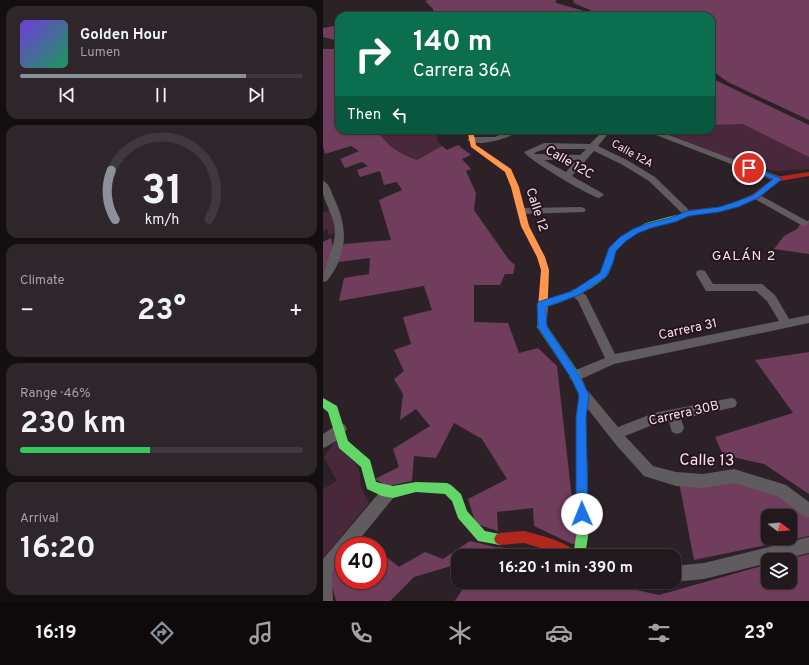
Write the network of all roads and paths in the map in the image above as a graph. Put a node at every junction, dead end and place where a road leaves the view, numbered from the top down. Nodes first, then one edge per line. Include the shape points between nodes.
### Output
1 (470, 134) edge
2 (507, 134) edge
3 (604, 134) edge
4 (658, 134) edge
5 (471, 140) junction
6 (592, 147) junction
7 (530, 154) junction
8 (582, 158) junction
9 (809, 174) edge
10 (566, 177) junction
11 (778, 179) junction
12 (323, 184) edge
13 (599, 195) dead end
14 (756, 196) junction
15 (581, 210) dead end
16 (522, 211) junction
17 (687, 213) junction
18 (804, 223) dead end
19 (701, 274) dead end
20 (323, 278) edge
21 (575, 293) junction
22 (542, 305) junction
23 (809, 319) edge
24 (785, 324) junction
25 (612, 360) junction
26 (575, 376) junction
27 (584, 395) junction
28 (323, 402) edge
29 (731, 403) dead end
30 (674, 416) junction
31 (677, 428) dead end
32 (340, 429) junction
33 (616, 434) junction
34 (323, 442) edge
35 (389, 492) junction
36 (809, 511) edge
37 (352, 537) edge
38 (809, 545) edge
39 (560, 549) edge
40 (580, 549) edge
41 (335, 557) edge
42 (324, 571) edge
43 (681, 573) edge
44 (325, 601) edge

1 - 5 street
2 - 5 street via 496,139
3 - 6 street
4 - 11 street
5 - 16 street, Calle 12 via 473,146 508,171
6 - 7 street, Calle 12A via 544,146
6 - 8 street
6 - 17 street, Calle 12A via 652,179
7 - 8 street
7 - 10 street, Calle 12C
8 - 10 street
9 - 11 street
10 - 13 street, Calle 12C
11 - 14 street
12 - 20 street via 341,227 340,241 331,269
14 - 17 street via 719,209
14 - 18 street
15 - 16 street
16 - 22 street, Calle 12 via 525,226 545,270
17 - 21 street via 672,220 649,225 623,239 612,250 603,275
19 - 24 street via 710,288 758,287 765,290
21 - 22 street
21 - 25 street via 582,298
22 - 26 street, Calle 12 via 542,327
23 - 24 street, Carrera 31
24 - 25 street, Carrera 31
25 - 26 street, Carrera 31
26 - 27 street, Calle 12
27 - 33 street, Calle 13
27 - 40 street via 581,418 583,530
28 - 32 street via 333,409
29 - 30 street, Carrera 30B
30 - 31 street
30 - 33 street, Carrera 30B via 653,419
32 - 34 street
32 - 35 street via 343,444 366,464 371,485
33 - 36 street, Calle 13 via 649,471 676,479 703,481 734,476 781,490
35 - 37 street
35 - 39 street via 416,487 447,489 457,498 462,514 482,537 523,537
38 - 43 street via 704,571
41 - 42 street
42 - 44 street

